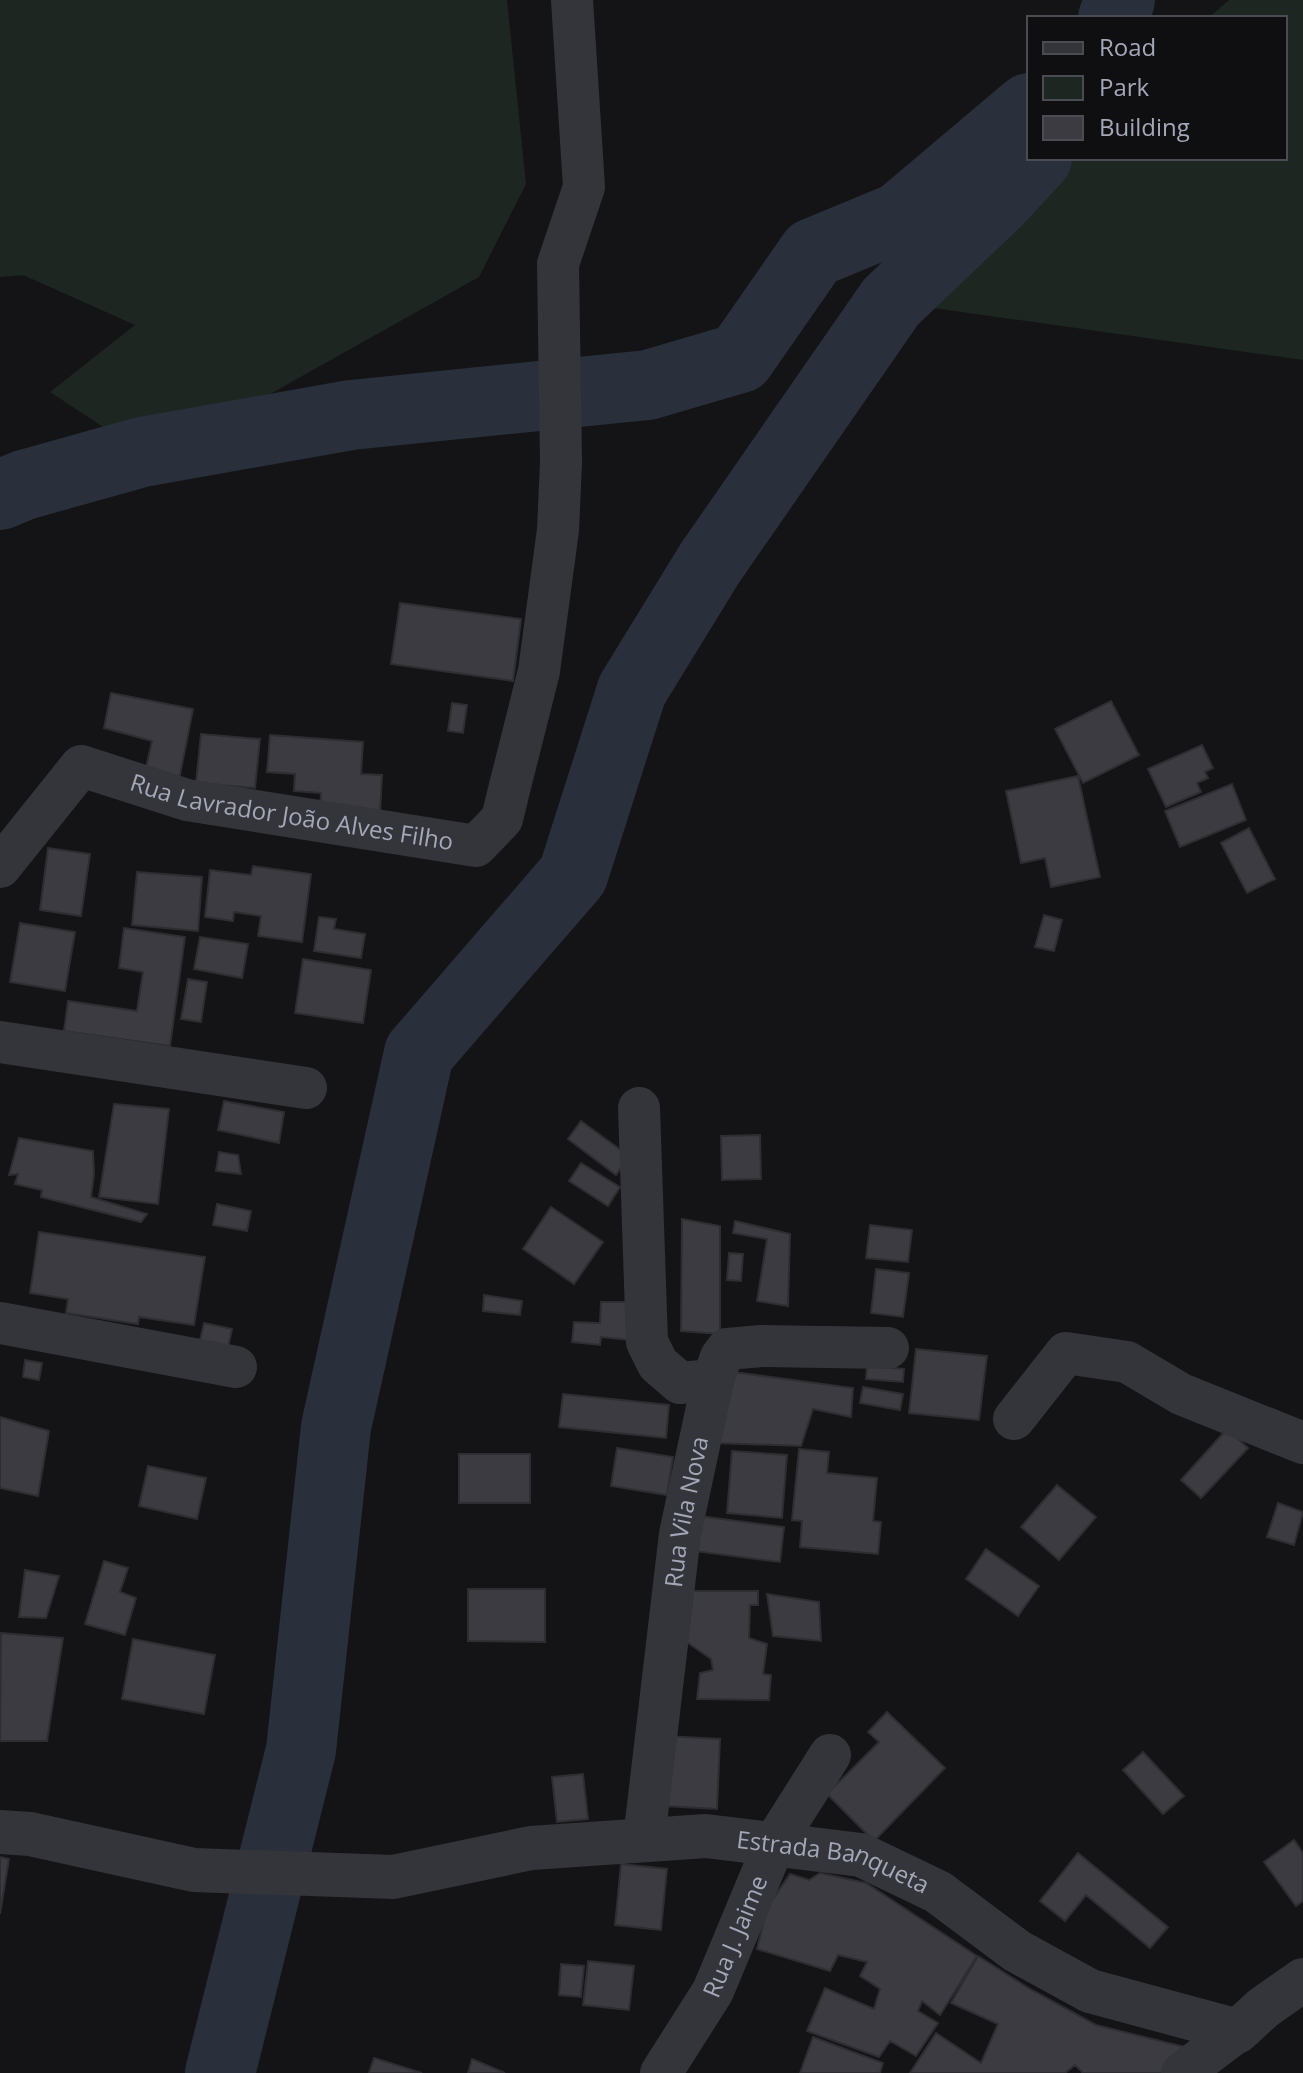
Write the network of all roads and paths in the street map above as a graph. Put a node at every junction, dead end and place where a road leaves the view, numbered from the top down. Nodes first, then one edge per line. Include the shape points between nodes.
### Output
1 (572, 0) edge
2 (0, 867) edge
3 (0, 1042) edge
4 (306, 1088) dead end
5 (639, 1108) dead end
6 (0, 1323) edge
7 (888, 1348) dead end
8 (236, 1367) dead end
9 (713, 1380) junction
10 (1014, 1419) dead end
11 (1303, 1443) edge
12 (830, 1755) dead end
13 (0, 1832) edge
14 (644, 1839) junction
15 (775, 1842) junction
16 (1303, 1980) edge
17 (1238, 2031) junction
18 (661, 2073) edge
19 (1182, 2073) edge

1 - 2 street, Rua Lavrador João Alves Filho via 584,187 558,264 558,530 539,671 502,819 476,846 187,800 81,766
3 - 4 street
5 - 9 street via 647,1342 658,1364 680,1383
6 - 8 street
7 - 9 street, Rua Vila Nova via 727,1349
9 - 14 street, Rua Vila Nova via 680,1534
10 - 11 street via 1066,1353 1127,1362 1181,1394
12 - 15 street, Rua J. Jaime
13 - 14 street, Estrada Banqueta via 194,1870 393,1877 531,1848
14 - 15 street, Estrada Banqueta via 706,1836
15 - 17 street, Estrada Banqueta via 861,1855 938,1892 1017,1951 1090,1991
15 - 18 street, Rua J. Jaime via 713,1991
16 - 17 street
17 - 19 street

